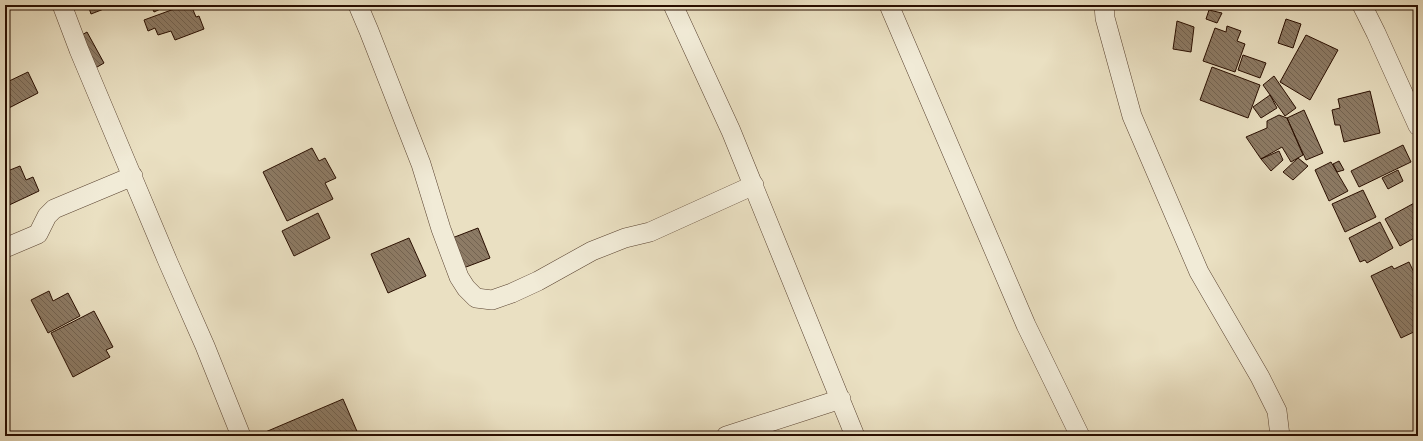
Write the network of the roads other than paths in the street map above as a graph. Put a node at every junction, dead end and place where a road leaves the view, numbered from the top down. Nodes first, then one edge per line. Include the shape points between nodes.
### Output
1 (62, 5) edge
2 (358, 5) edge
3 (673, 5) edge
4 (889, 5) edge
5 (1104, 5) edge
6 (1362, 5) edge
7 (1418, 126) edge
8 (133, 176) junction
9 (754, 185) junction
10 (5, 248) edge
11 (841, 399) junction
12 (241, 436) edge
13 (726, 436) edge
14 (855, 436) edge
15 (1080, 436) edge
16 (1280, 436) edge

1 - 8 street
2 - 9 street via 421,164 459,277 476,298 492,300 512,293 592,251 625,238 650,232
3 - 9 street
4 - 15 street via 1026,325
5 - 16 street via 1105,18 1132,116 1199,272 1277,410
6 - 7 street
8 - 10 street via 54,209 47,216 38,234
8 - 12 street
9 - 11 street
11 - 13 street
11 - 14 street

